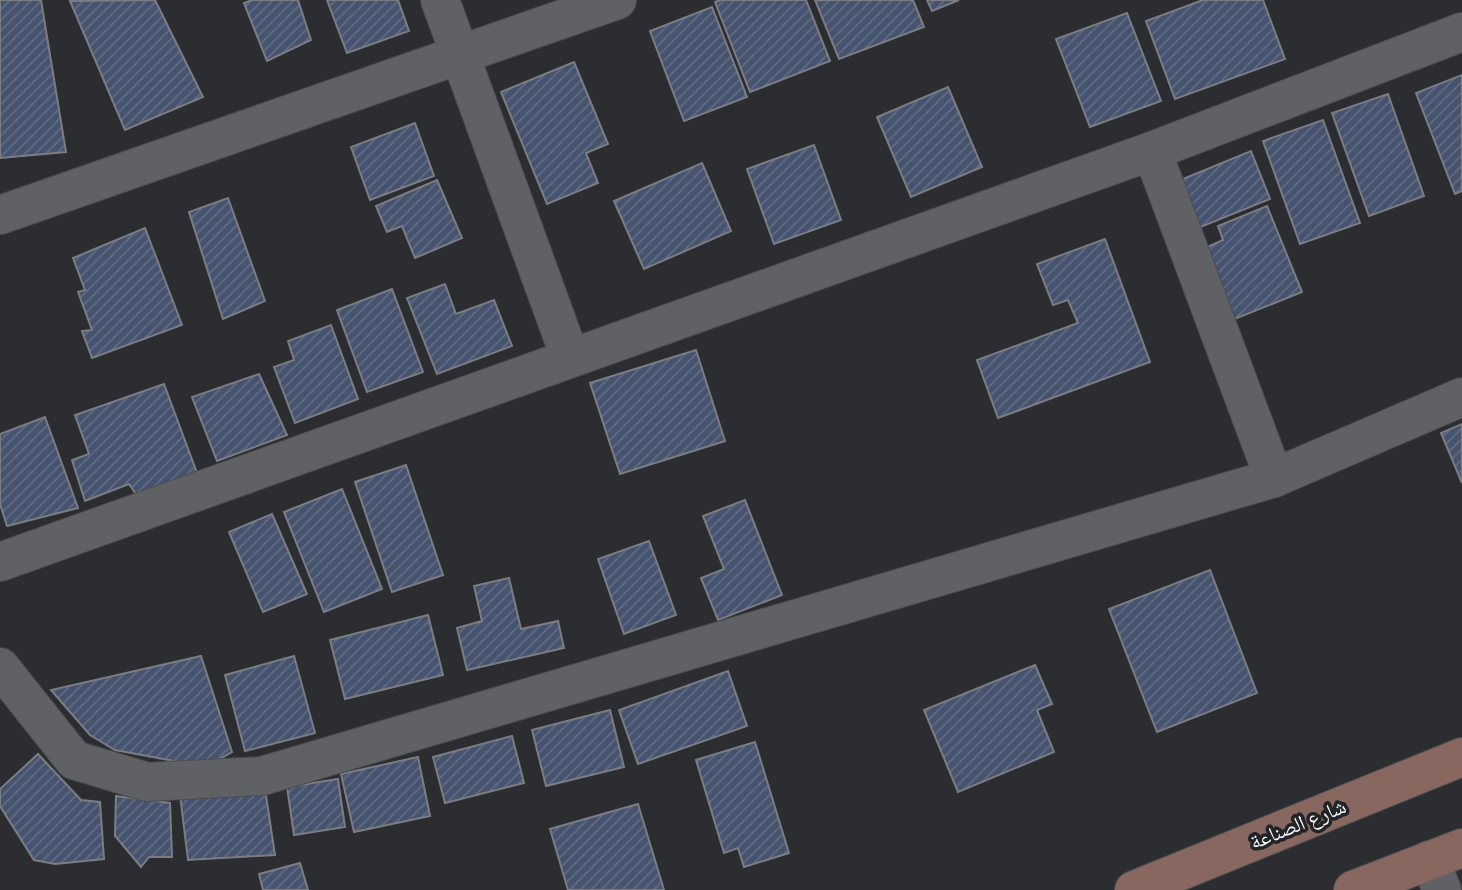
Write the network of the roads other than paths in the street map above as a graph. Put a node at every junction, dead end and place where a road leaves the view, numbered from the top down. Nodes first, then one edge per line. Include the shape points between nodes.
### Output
1 (440, 0) edge
2 (617, 0) edge
3 (1462, 32) edge
4 (462, 54) junction
5 (1152, 151) junction
6 (0, 215) edge
7 (570, 357) junction
8 (1462, 397) edge
9 (1274, 478) junction
10 (0, 562) edge
11 (0, 667) edge
12 (1462, 757) edge
13 (1444, 866) edge
14 (1133, 890) edge
15 (1353, 890) edge

1 - 4 street
2 - 4 street
3 - 5 street
4 - 6 street
4 - 7 street
5 - 7 street
5 - 9 street
7 - 10 street
8 - 9 street
9 - 11 street via 262,776 147,782 74,760
12 - 14 main road, شارع الصناعة
13 - 15 main road

